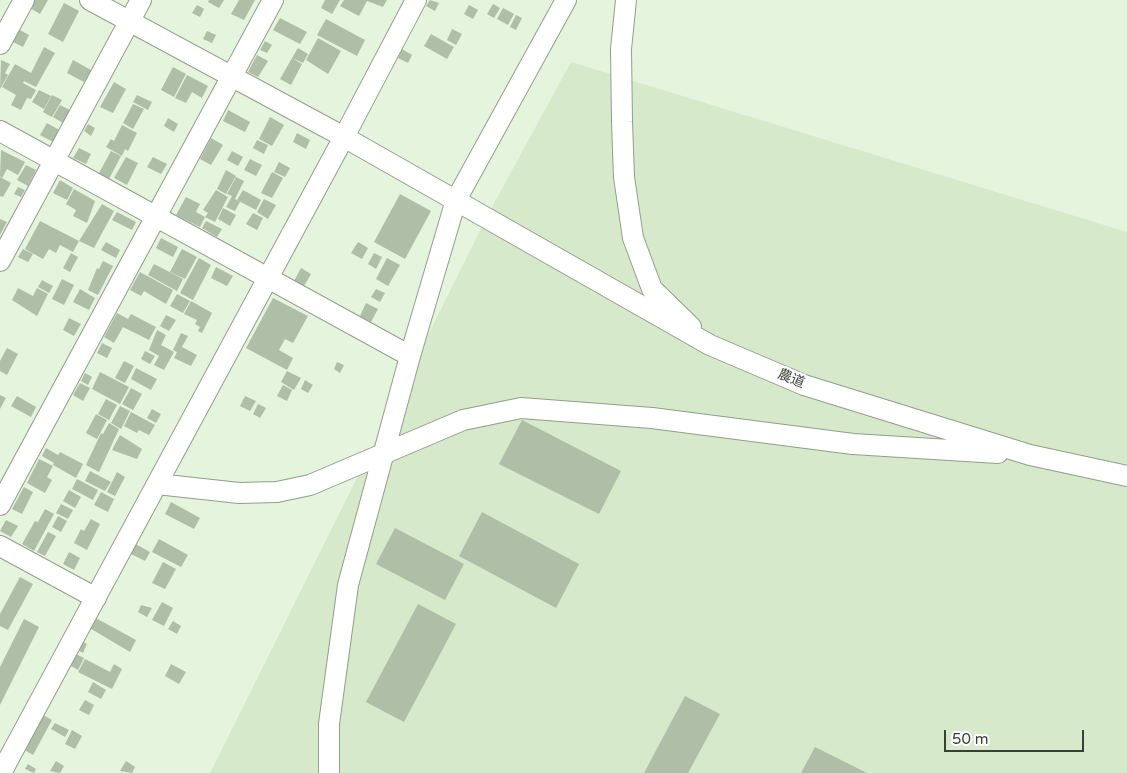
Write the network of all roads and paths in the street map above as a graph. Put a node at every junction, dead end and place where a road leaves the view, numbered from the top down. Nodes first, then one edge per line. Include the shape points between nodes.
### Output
1 (24, 0) edge
2 (90, 0) edge
3 (141, 0) edge
4 (274, 0) edge
5 (416, 0) edge
6 (566, 0) edge
7 (626, 0) edge
8 (130, 21) junction
9 (0, 44) edge
10 (231, 76) junction
11 (0, 131) edge
12 (344, 138) junction
13 (54, 161) junction
14 (456, 200) junction
15 (156, 216) junction
16 (0, 262) edge
17 (268, 277) junction
18 (710, 345) junction
19 (410, 356) junction
20 (383, 454) junction
21 (1030, 455) junction
22 (1127, 476) edge
23 (157, 484) junction
24 (0, 505) edge
25 (0, 546) edge
26 (96, 598) junction
27 (8, 768) edge
28 (329, 773) edge

1 - 9 street
2 - 8 street, 農道
3 - 8 street
4 - 10 street
5 - 12 street
6 - 14 street
7 - 18 street via 621,49 622,122 624,177 634,238 652,289
8 - 10 street, 農道
8 - 13 street
10 - 12 street, 農道
10 - 15 street
11 - 13 street
12 - 14 street, 農道
12 - 17 street
13 - 15 street
13 - 16 street
14 - 18 street, 農道
14 - 19 street
15 - 17 street
15 - 24 street
17 - 19 street
17 - 23 street
18 - 21 street, 農道 via 804,385
19 - 20 street
20 - 21 street via 463,420 520,408 652,418 853,444
20 - 23 street via 310,484 277,492 239,493
20 - 28 street via 348,585 329,724
21 - 22 street, 農道
23 - 26 street
25 - 26 street
26 - 27 street

